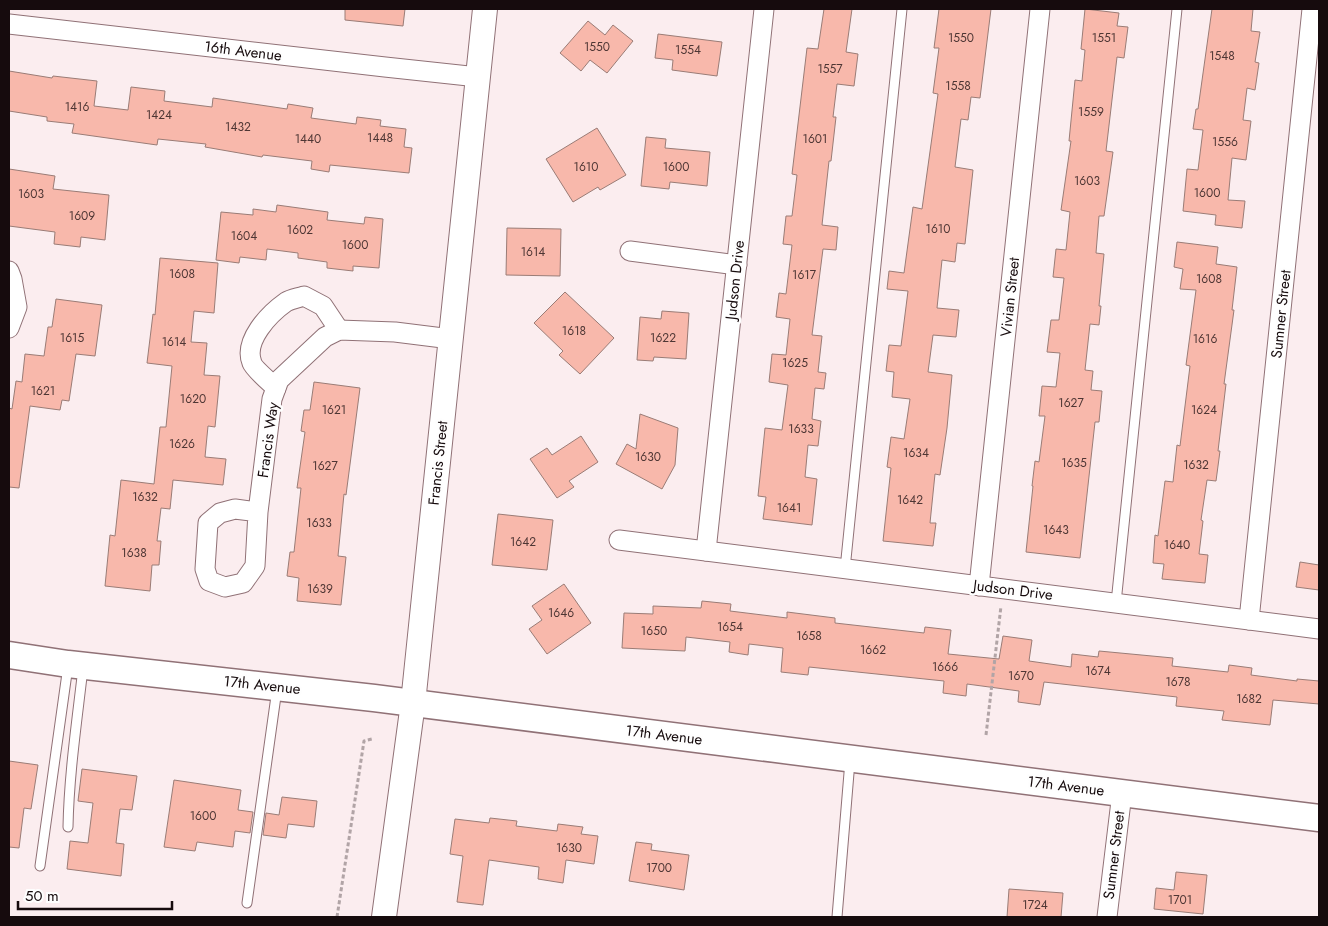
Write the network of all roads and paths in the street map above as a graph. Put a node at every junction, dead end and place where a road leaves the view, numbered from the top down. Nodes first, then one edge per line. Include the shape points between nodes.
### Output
1 (485, 9) edge
2 (764, 9) edge
3 (902, 9) edge
4 (1040, 9) edge
5 (1176, 9) edge
6 (1312, 9) edge
7 (9, 24) edge
8 (478, 76) junction
9 (630, 251) dead end
10 (737, 265) junction
11 (9, 271) edge
12 (9, 328) edge
13 (339, 330) junction
14 (451, 339) junction
15 (276, 388) junction
16 (258, 512) dead end
17 (620, 540) dead end
18 (706, 551) junction
19 (845, 569) junction
20 (980, 586) junction
21 (1003, 589) junction
22 (1116, 603) junction
23 (1249, 620) junction
24 (1319, 629) edge
25 (9, 655) edge
26 (75, 664) junction
27 (278, 686) junction
28 (413, 703) junction
29 (986, 735) dead end
30 (372, 739) dead end
31 (850, 758) junction
32 (1122, 793) junction
33 (1319, 818) edge
34 (68, 827) dead end
35 (40, 866) dead end
36 (247, 903) dead end
37 (837, 913) edge
38 (337, 917) edge
39 (384, 917) edge
40 (830, 917) edge
41 (1107, 917) edge

1 - 8 street, Francis Street
2 - 10 street, Judson Drive
3 - 19 lane
4 - 20 street, Vivian Street
5 - 22 lane
6 - 23 street, Sumner Street
7 - 8 street, 16th Avenue
8 - 14 street, Francis Street
9 - 10 street
10 - 18 street, Judson Drive
11 - 12 street via 17,308
13 - 14 street
13 - 15 street, Francis Way via 325,337 279,380
13 - 15 street via 323,306 304,296 287,301 264,320 250,350 252,364
14 - 28 street, Francis Street
15 - 16 street, Francis Way
17 - 18 street, Judson Drive
18 - 19 street, Judson Drive
19 - 20 street, Judson Drive
20 - 21 street, Judson Drive
21 - 22 street, Judson Drive
21 - 29 path
22 - 23 street, Judson Drive
23 - 24 street, Judson Drive
25 - 26 main road, 17th Avenue
26 - 27 main road, 17th Avenue
26 - 34 lane
26 - 35 lane
27 - 28 main road, 17th Avenue
27 - 36 lane
28 - 31 main road, 17th Avenue
28 - 39 street, Francis Street
30 - 38 path via 364,741
31 - 32 main road, 17th Avenue
31 - 37 lane
32 - 33 main road, 17th Avenue
32 - 41 street, Sumner Street
37 - 40 lane

